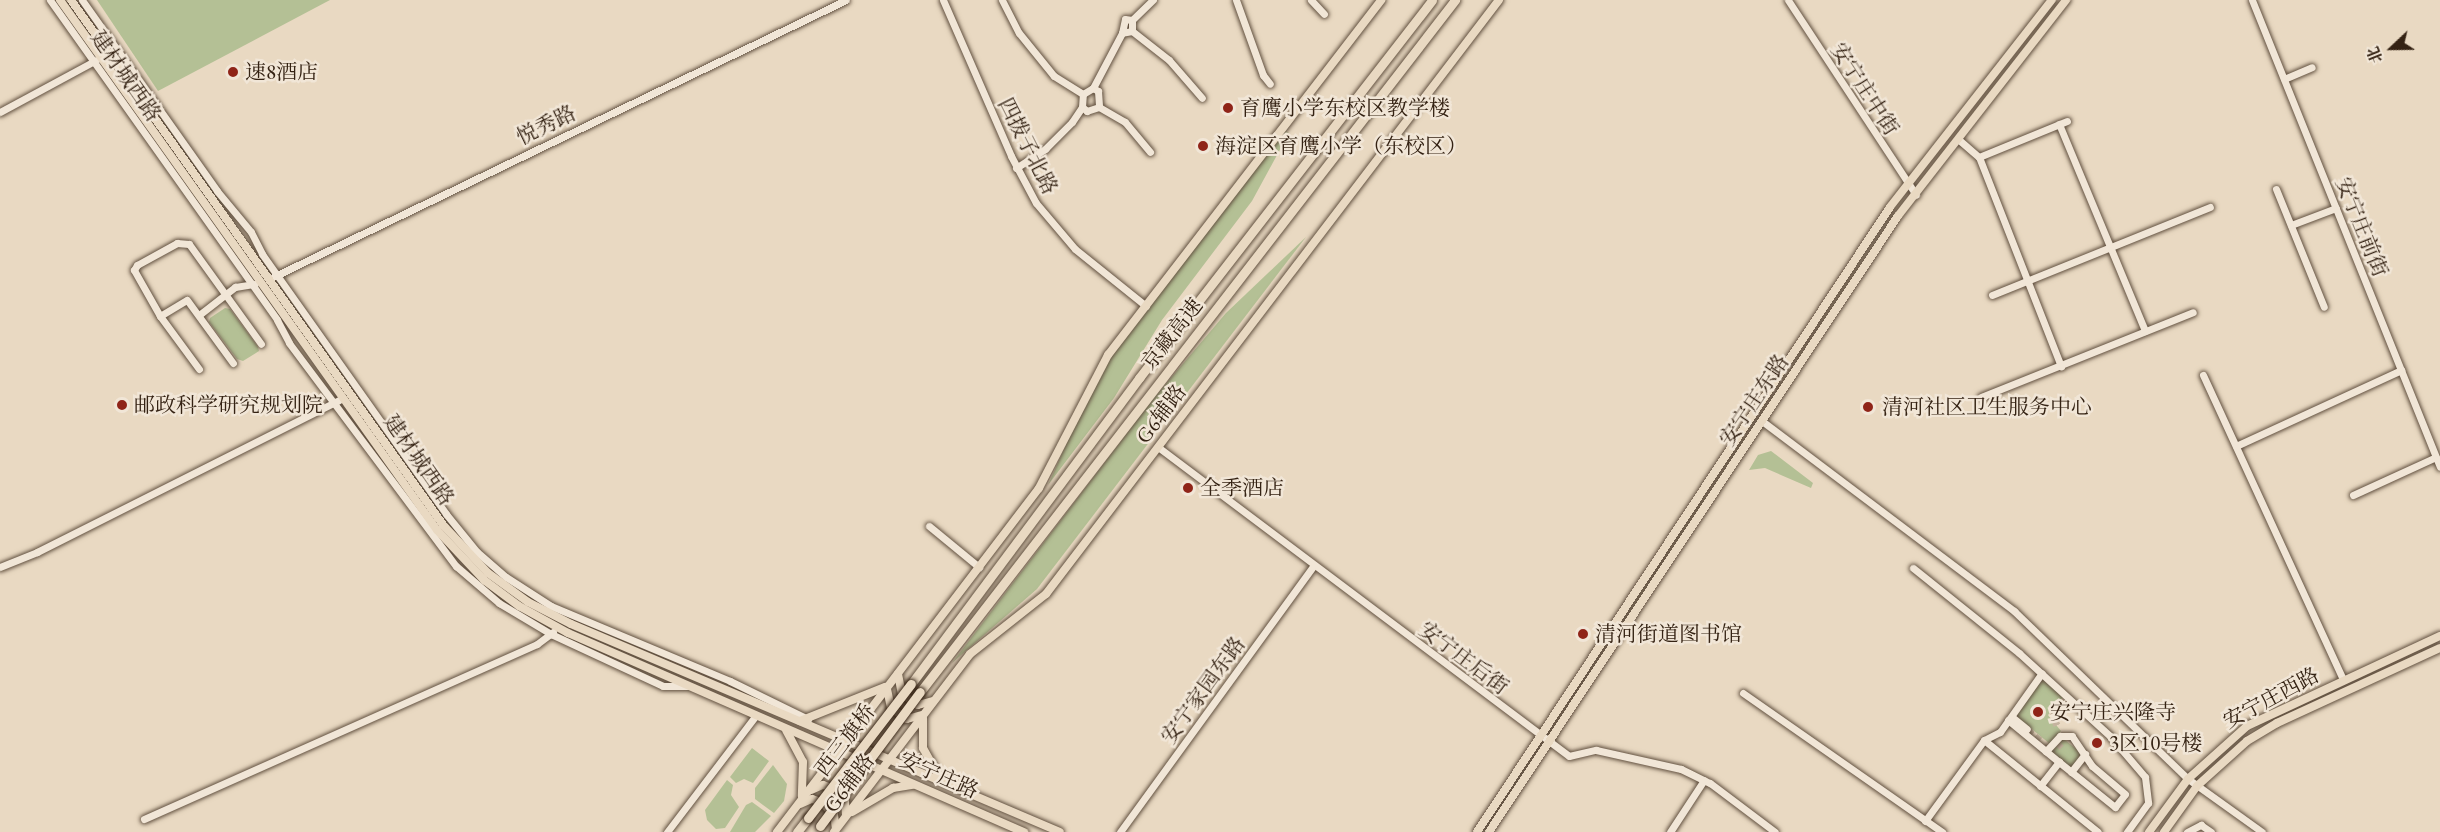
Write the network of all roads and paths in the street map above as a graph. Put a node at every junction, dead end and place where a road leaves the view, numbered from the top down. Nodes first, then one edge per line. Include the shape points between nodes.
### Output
1 (50, 0) edge
2 (60, 0) edge
3 (72, 0) edge
4 (82, 0) edge
5 (846, 0) edge
6 (943, 0) edge
7 (1002, 0) edge
8 (1153, 0) edge
9 (1236, 0) edge
10 (1311, 0) edge
11 (1381, 0) edge
12 (1432, 0) edge
13 (1455, 0) edge
14 (1499, 0) edge
15 (1788, 0) edge
16 (2052, 0) edge
17 (2066, 0) edge
18 (2252, 0) edge
19 (1324, 14) dead end
20 (1132, 20) junction
21 (1132, 31) junction
22 (1122, 33) junction
23 (101, 57) junction
24 (2312, 67) dead end
25 (2284, 79) junction
26 (1270, 84) dead end
27 (1093, 88) junction
28 (1083, 94) junction
29 (1202, 98) dead end
30 (152, 99) junction
31 (1082, 107) junction
32 (1099, 107) junction
33 (0, 112) edge
34 (166, 134) junction
35 (1958, 139) junction
36 (1150, 152) dead end
37 (1979, 157) junction
38 (1016, 168) junction
39 (1908, 187) junction
40 (2276, 189) dead end
41 (1916, 195) junction
42 (2210, 207) dead end
43 (2336, 208) junction
44 (2290, 225) junction
45 (2110, 248) junction
46 (265, 280) junction
47 (2028, 282) junction
48 (225, 295) junction
49 (1992, 295) dead end
50 (1146, 306) junction
51 (2324, 307) dead end
52 (2193, 312) dead end
53 (199, 315) junction
54 (160, 316) junction
55 (2145, 331) junction
56 (261, 344) dead end
57 (233, 363) dead end
58 (2061, 366) junction
59 (199, 369) dead end
60 (2401, 370) junction
61 (2203, 375) dead end
62 (1981, 397) dead end
63 (340, 400) junction
64 (1762, 421) junction
65 (2236, 446) junction
66 (1158, 447) junction
67 (2436, 457) junction
68 (2440, 468) edge
69 (2352, 495) dead end
70 (929, 526) dead end
71 (0, 567) edge
72 (980, 567) junction
73 (1313, 567) junction
74 (1913, 568) dead end
75 (556, 627) junction
76 (2440, 636) edge
77 (2440, 648) edge
78 (900, 672) junction
79 (2042, 673) junction
80 (2343, 680) junction
81 (891, 683) junction
82 (911, 684) joint
83 (920, 692) joint
84 (1743, 693) dead end
85 (938, 697) junction
86 (927, 711) junction
87 (756, 715) junction
88 (2009, 718) junction
89 (807, 719) junction
90 (779, 725) junction
91 (2027, 729) tunnel mouth
92 (1540, 735) junction
93 (1984, 740) junction
94 (846, 741) junction
95 (1548, 741) junction
96 (839, 751) junction
97 (2046, 751) junction
98 (2085, 754) junction
99 (889, 759) junction
100 (2059, 762) junction
101 (882, 770) junction
102 (2072, 772) junction
103 (1704, 780) junction
104 (2188, 780) junction
105 (946, 784) junction
106 (2040, 786) junction
107 (2116, 786) junction
108 (2197, 786) junction
109 (922, 788) junction
110 (807, 793) junction
111 (2105, 799) junction
112 (796, 807) junction
113 (844, 818) junction
114 (144, 819) dead end
115 (1925, 821) junction
116 (818, 829) edge
117 (667, 832) edge
118 (777, 832) edge
119 (797, 832) edge
120 (834, 832) edge
121 (1024, 832) edge
122 (1060, 832) edge
123 (1120, 832) edge
124 (1477, 832) edge
125 (1488, 832) edge
126 (1670, 832) edge
127 (1775, 832) edge
128 (1942, 832) edge
129 (2098, 832) edge
130 (2127, 832) edge
131 (2150, 832) edge
132 (2164, 832) edge
133 (2187, 832) edge
134 (2211, 832) edge
135 (2262, 832) edge

1 - 23 street, 建材城西路
2 - 23 main road, 建材城西路
3 - 23 main road, 建材城西路
4 - 30 street, 建材城西路
5 - 46 street, 悦秀路
6 - 38 street, 四拨子北路
7 - 28 street via 1019,33 1054,76
8 - 20 street
9 - 26 street via 1263,75
10 - 19 street
11 - 50 main road, G6辅路
12 - 82 highway, 京藏高速 via 1139,378
13 - 83 highway, 京藏高速
14 - 66 main road, G6辅路
15 - 39 street, 安宁庄中街
16 - 39 main road, 安宁庄东路
17 - 35 main road, 安宁庄东路
18 - 25 street, 安宁庄前街
20 - 21 street
20 - 22 street via 1125,19
21 - 22 street
21 - 29 street via 1169,60
22 - 27 street
23 - 33 street
23 - 34 main road, 建材城西路
23 - 46 main road, 建材城西路
24 - 25 street
25 - 43 street, 安宁庄前街
27 - 28 street
27 - 32 street via 1101,97
28 - 31 street
30 - 34 street
30 - 46 street, 建材城西路 via 251,232
31 - 32 street via 1087,111
31 - 38 street via 1045,149
32 - 36 street via 1125,122
34 - 46 main road, 建材城西路
35 - 37 street
35 - 41 main road, 安宁庄东路
37 - 45 street via 2063,123
37 - 47 street
38 - 50 street, 四拨子北路 via 1036,203 1067,241
39 - 41 street, 安宁庄中街
39 - 92 main road, 安宁庄东路 via 1890,207
40 - 44 street
41 - 64 main road, 安宁庄东路 via 1898,216
42 - 45 street
43 - 44 street
43 - 60 street, 安宁庄前街
44 - 51 street
45 - 47 street
45 - 55 street
46 - 48 street, 悦秀路 via 235,287
46 - 63 main road, 建材城西路
46 - 75 main road, 建材城西路 via 458,543
46 - 89 street, 建材城西路 via 453,523 506,578 563,612 730,681
47 - 49 street
47 - 58 street
48 - 53 street, 悦秀路
48 - 54 street via 183,241 136,265 134,270
48 - 56 street
50 - 72 main road, G6辅路 via 1093,378 1039,488
52 - 55 street
53 - 54 street via 187,300
53 - 57 street
54 - 59 street
55 - 58 street
58 - 62 street
60 - 65 street
60 - 67 street, 安宁庄前街
61 - 65 street
63 - 71 street
63 - 75 main road, 建材城西路 via 460,557 509,600
64 - 95 main road, 安宁庄东路
64 - 104 street via 2014,611
65 - 80 street
66 - 73 street, 安宁庄后街
66 - 85 main road, G6辅路 via 1046,594 979,646
67 - 68 street, 安宁庄前街
67 - 69 street
70 - 72 street
72 - 78 main road, G6辅路
73 - 92 street, 安宁庄后街
73 - 123 street, 安宁家园东路
74 - 79 street
75 - 87 main road, 建材城西路
75 - 89 main road, 建材城西路
75 - 114 street via 537,644
76 - 80 main road, 安宁庄西路
77 - 108 main road, 安宁庄西路 via 2277,723 2233,751
78 - 81 main road, G6辅路
78 - 85 main road via 899,690 913,703 925,704
79 - 88 street
79 - 130 street via 2065,699 2110,736 2145,777 2148,803
80 - 104 main road, 安宁庄西路 via 2247,726
81 - 86 main road via 888,704 903,717 915,718
81 - 89 main road via 873,694
81 - 94 main road, G6辅路
82 - 119 highway, 西三旗桥, bridge
83 - 116 highway, 西三旗桥, bridge
84 - 115 street
85 - 86 main road, G6辅路
86 - 99 main road, G6辅路
86 - 105 main road via 922,723 923,748 934,773
87 - 90 main road, 建材城西路
87 - 117 street
88 - 91 street
88 - 93 street via 2000,732
88 - 97 street
89 - 94 main road, 建材城西路
90 - 96 main road, 建材城西路
90 - 112 main road via 794,739 803,762 804,789
92 - 95 street, 安宁庄后街
92 - 124 main road, 安宁庄东路
93 - 106 street
93 - 115 street
94 - 96 main road, G6辅路
94 - 99 main road, 建材城西路
95 - 103 street, 安宁庄后街 via 1569,756 1596,750 1681,768
95 - 125 main road, 安宁庄东路
96 - 101 main road, 安宁庄路
96 - 110 main road, G6辅路
97 - 98 street via 2055,746 2060,736 2072,736
97 - 100 street
98 - 102 street
98 - 107 street via 2092,766
99 - 101 main road, G6辅路
99 - 105 main road, 安宁庄路
100 - 102 street
100 - 106 street
101 - 109 main road, 安宁庄路
101 - 113 main road, G6辅路
102 - 111 street
103 - 126 street
103 - 127 street, 安宁庄后街
104 - 108 street
104 - 131 main road, 安宁庄西路
105 - 122 main road, 安宁庄路
106 - 129 street
107 - 111 street
107 - 111 street via 2126,794 2115,807
108 - 132 main road, 安宁庄西路
108 - 135 street
109 - 113 main road via 893,788
109 - 121 main road, 安宁庄路
110 - 112 main road, G6辅路
110 - 113 main road via 823,785 832,788 845,801 848,810
112 - 118 main road, G6辅路
112 - 120 main road via 810,800 821,802 835,818
113 - 120 main road, G6辅路
115 - 128 street
133 - 134 street via 2201,825

